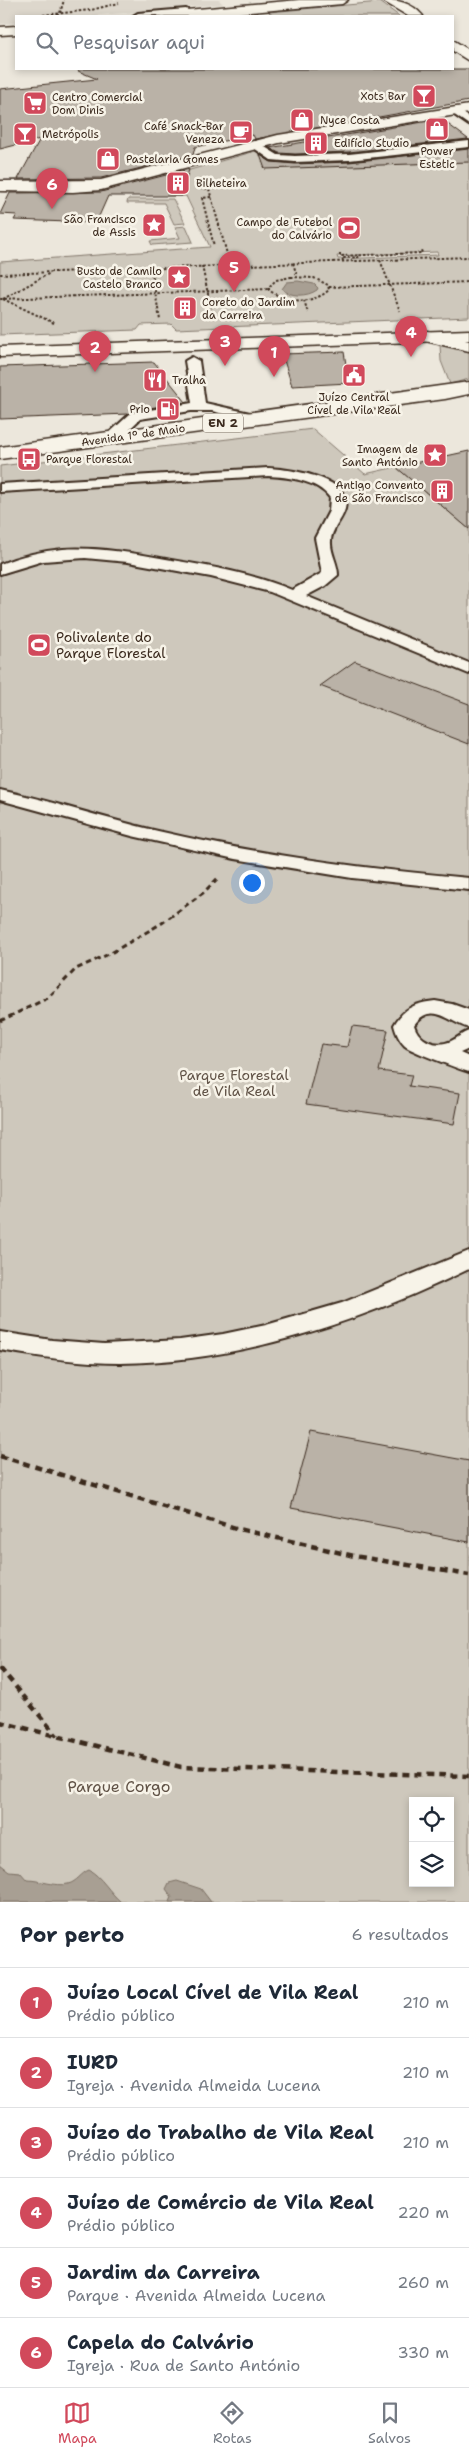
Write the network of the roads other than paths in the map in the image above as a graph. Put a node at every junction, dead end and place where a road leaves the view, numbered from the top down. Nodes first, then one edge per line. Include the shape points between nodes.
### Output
1 (342, 0) edge
2 (387, 0) edge
3 (260, 8) edge
4 (223, 11) junction
5 (149, 15) edge
6 (176, 15) edge
7 (415, 15) edge
8 (15, 30) edge
9 (0, 31) edge
10 (454, 45) edge
11 (469, 57) edge
12 (463, 110) edge
13 (469, 122) edge
14 (254, 144) junction
15 (469, 144) edge
16 (0, 186) edge
17 (469, 335) edge
18 (427, 336) junction
19 (469, 340) edge
20 (0, 344) edge
21 (469, 346) edge
22 (60, 350) junction
23 (0, 352) edge
24 (192, 361) dead end
25 (469, 388) edge
26 (445, 393) junction
27 (469, 394) edge
28 (199, 406) junction
29 (254, 418) junction
30 (112, 438) junction
31 (0, 453) edge
32 (0, 488) edge
33 (0, 569) edge
34 (292, 596) junction
35 (469, 669) edge
36 (0, 795) edge
37 (469, 884) edge
38 (469, 1021) edge
39 (467, 1040) edge
40 (436, 1050) junction
41 (469, 1065) edge
42 (469, 1259) edge
43 (0, 1341) edge

1 - 3 street
2 - 7 street
3 - 4 street
4 - 5 lane
4 - 6 street
8 - 9 street
10 - 11 street
12 - 13 lane
12 - 14 street
14 - 15 lane via 275,158 295,159 349,157
14 - 16 street via 101,185
17 - 18 street
18 - 19 street
18 - 21 street
18 - 22 street
20 - 22 street
22 - 23 street
24 - 28 lane
25 - 26 street, Avenida 1º de Maio / EN 2
26 - 27 street, Avenida 1º de Maio / EN 2
26 - 29 street, Avenida 1º de Maio / EN 2
28 - 29 lane
28 - 30 lane via 136,416
29 - 30 street, Avenida 1º de Maio / EN 2
30 - 31 street, Avenida 1º de Maio / EN 2
32 - 34 lane via 268,472 283,472 312,480 333,492 338,500 338,507 323,537 331,566 330,575 319,584
33 - 34 lane via 47,554 94,552 244,580
34 - 35 lane
36 - 37 lane via 156,836 237,853 397,878
38 - 40 lane via 463,1015 443,1008 422,1009 407,1018 405,1032 416,1044
39 - 40 lane via 457,1047
39 - 41 lane via 465,1056
40 - 41 lane
42 - 43 lane via 416,1283 328,1315 228,1342 139,1353 92,1353

